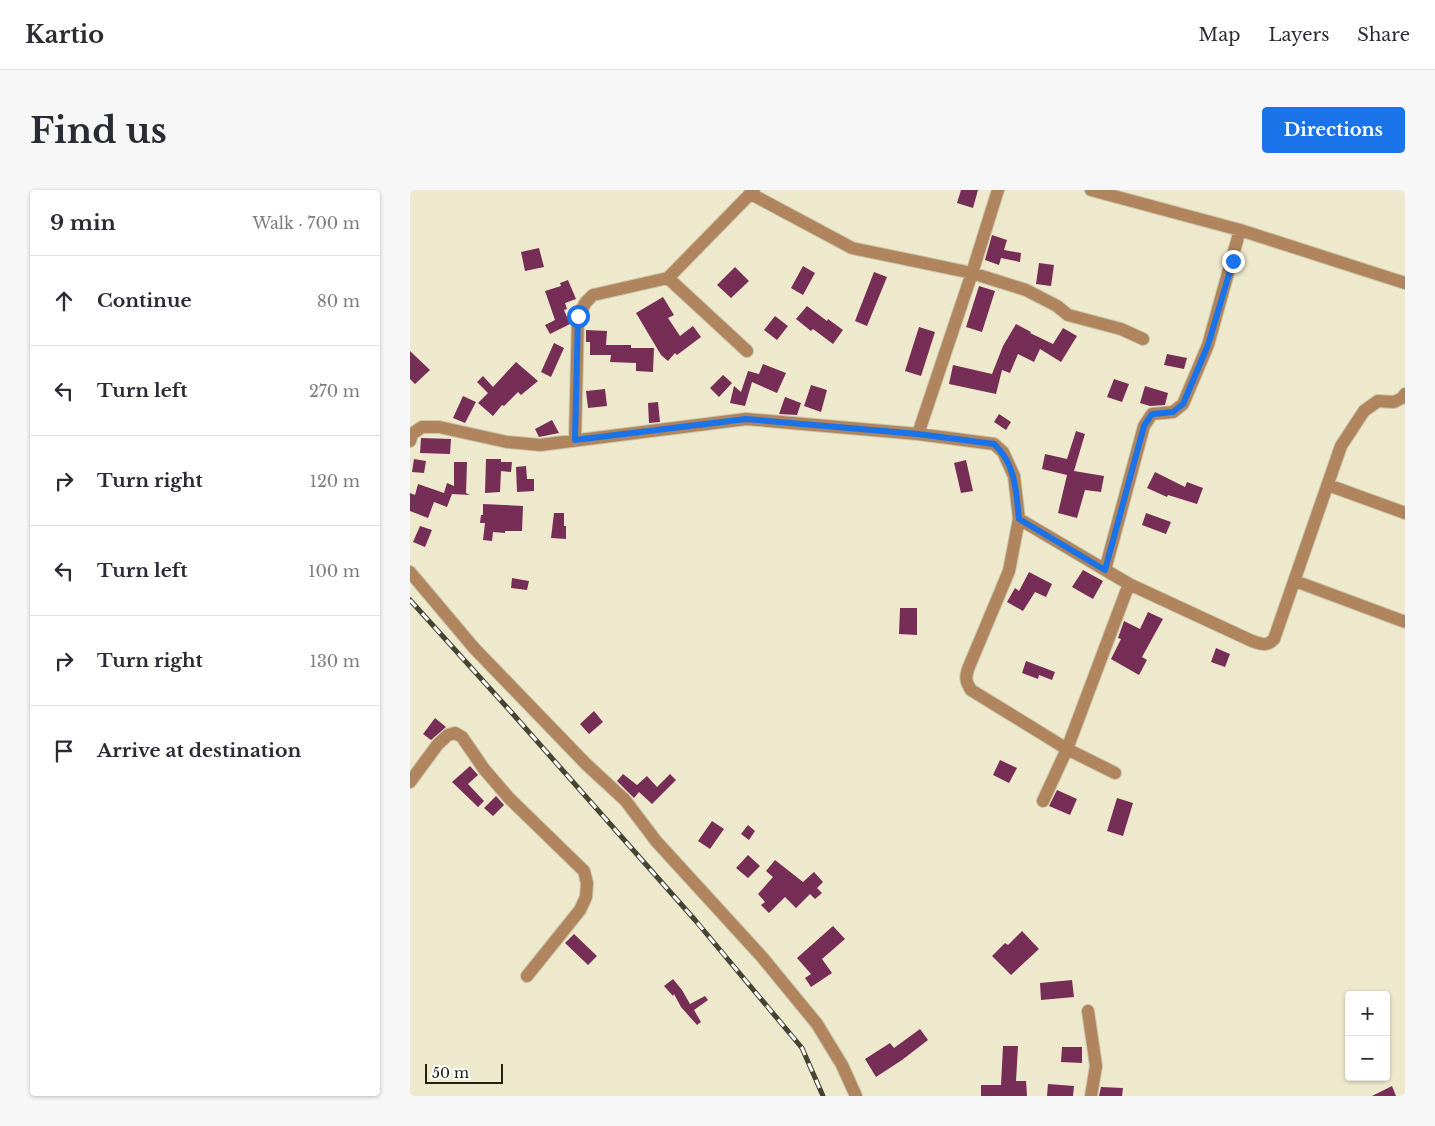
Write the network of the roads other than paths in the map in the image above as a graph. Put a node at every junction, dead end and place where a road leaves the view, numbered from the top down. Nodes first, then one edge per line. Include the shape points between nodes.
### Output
1 (998, 190) edge
2 (1091, 190) edge
3 (753, 192) edge
4 (1240, 230) junction
5 (972, 273) junction
6 (668, 278) junction
7 (1405, 284) edge
8 (1143, 340) dead end
9 (747, 351) dead end
10 (1405, 394) edge
11 (918, 434) junction
12 (575, 440) junction
13 (410, 441) edge
14 (1328, 485) junction
15 (1405, 513) edge
16 (1019, 519) junction
17 (1105, 570) junction
18 (410, 572) edge
19 (1294, 581) junction
20 (1129, 584) junction
21 (1405, 622) edge
22 (1067, 749) junction
23 (1115, 773) dead end
24 (410, 782) edge
25 (1043, 801) dead end
26 (527, 976) dead end
27 (1088, 1011) dead end
28 (856, 1096) edge
29 (1091, 1096) edge

1 - 5 street
2 - 4 street
3 - 5 street via 852,248
3 - 6 street
4 - 7 street
4 - 17 street via 1208,345 1183,404 1173,412 1152,414 1144,426
5 - 8 street via 1026,290 1068,315 1121,329
5 - 11 street
6 - 9 street
6 - 12 street via 594,295 586,302 578,316
10 - 14 street via 1394,402 1378,402 1364,411 1341,446
11 - 12 street via 746,419
11 - 16 street via 994,444 1002,452 1014,476
12 - 13 street via 540,445 507,442 439,427 422,427 412,434
14 - 15 street
14 - 19 street
16 - 17 street
16 - 22 street via 1009,571 968,669 966,683 971,690
17 - 20 street
18 - 28 street via 474,648 625,800 656,841 762,957 817,1024
19 - 20 street via 1274,640 1263,645
19 - 21 street
20 - 22 street
22 - 23 street
22 - 25 street
24 - 26 street via 438,744 448,734 455,733 462,737 509,798 584,871 586,897 580,910
27 - 29 street via 1096,1066

